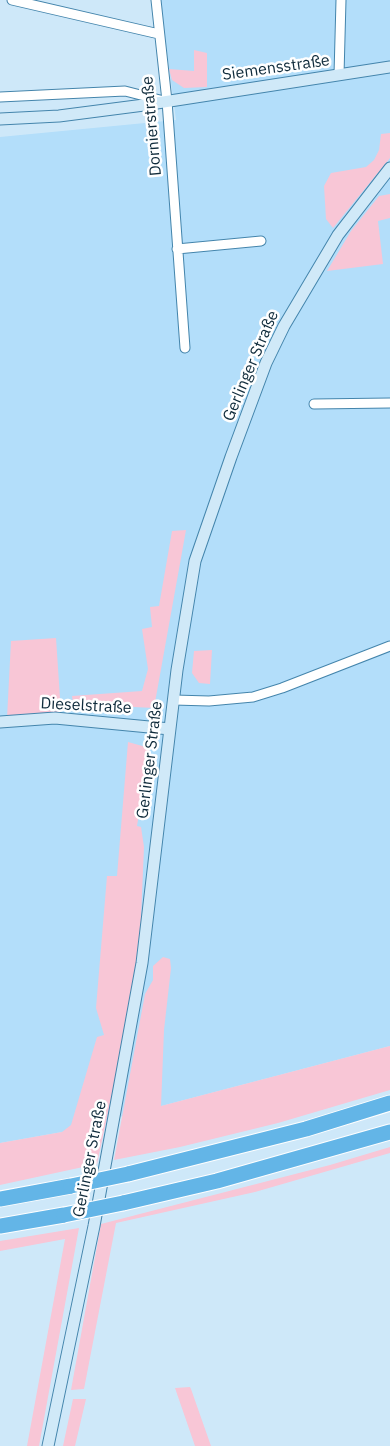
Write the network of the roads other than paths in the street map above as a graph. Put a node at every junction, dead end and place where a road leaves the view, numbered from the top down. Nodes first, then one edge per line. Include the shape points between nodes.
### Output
1 (12, 0) edge
2 (156, 0) edge
3 (341, 0) edge
4 (159, 34) junction
5 (390, 67) edge
6 (339, 75) junction
7 (0, 97) edge
8 (167, 102) junction
9 (0, 119) edge
10 (390, 168) edge
11 (260, 241) dead end
12 (177, 249) junction
13 (185, 348) dead end
14 (390, 403) edge
15 (314, 404) dead end
16 (390, 646) edge
17 (174, 700) junction
18 (0, 722) edge
19 (170, 729) junction
20 (390, 1103) edge
21 (390, 1132) edge
22 (0, 1198) edge
23 (0, 1226) edge
24 (48, 1446) edge

1 - 4 street
2 - 4 street, Dornierstraße
3 - 6 street
4 - 8 street, Dornierstraße
5 - 6 main road, Siemensstraße
6 - 8 main road, Siemensstraße
7 - 8 street, Siemensstraße via 125,91
8 - 9 main road, Siemensstraße via 59,116
8 - 12 street, Dornierstraße
10 - 17 main road, Gerlinger Straße via 338,235 266,363 195,561
11 - 12 street
12 - 13 street, Dornierstraße
14 - 15 street
16 - 17 street via 253,697
17 - 19 main road, Gerlinger Straße
18 - 19 main road, Dieselstraße via 55,718
19 - 24 main road, Gerlinger Straße via 142,963 94,1226
20 - 22 highway, bridge via 297,1132 128,1174
21 - 23 highway, bridge via 236,1176 64,1215

